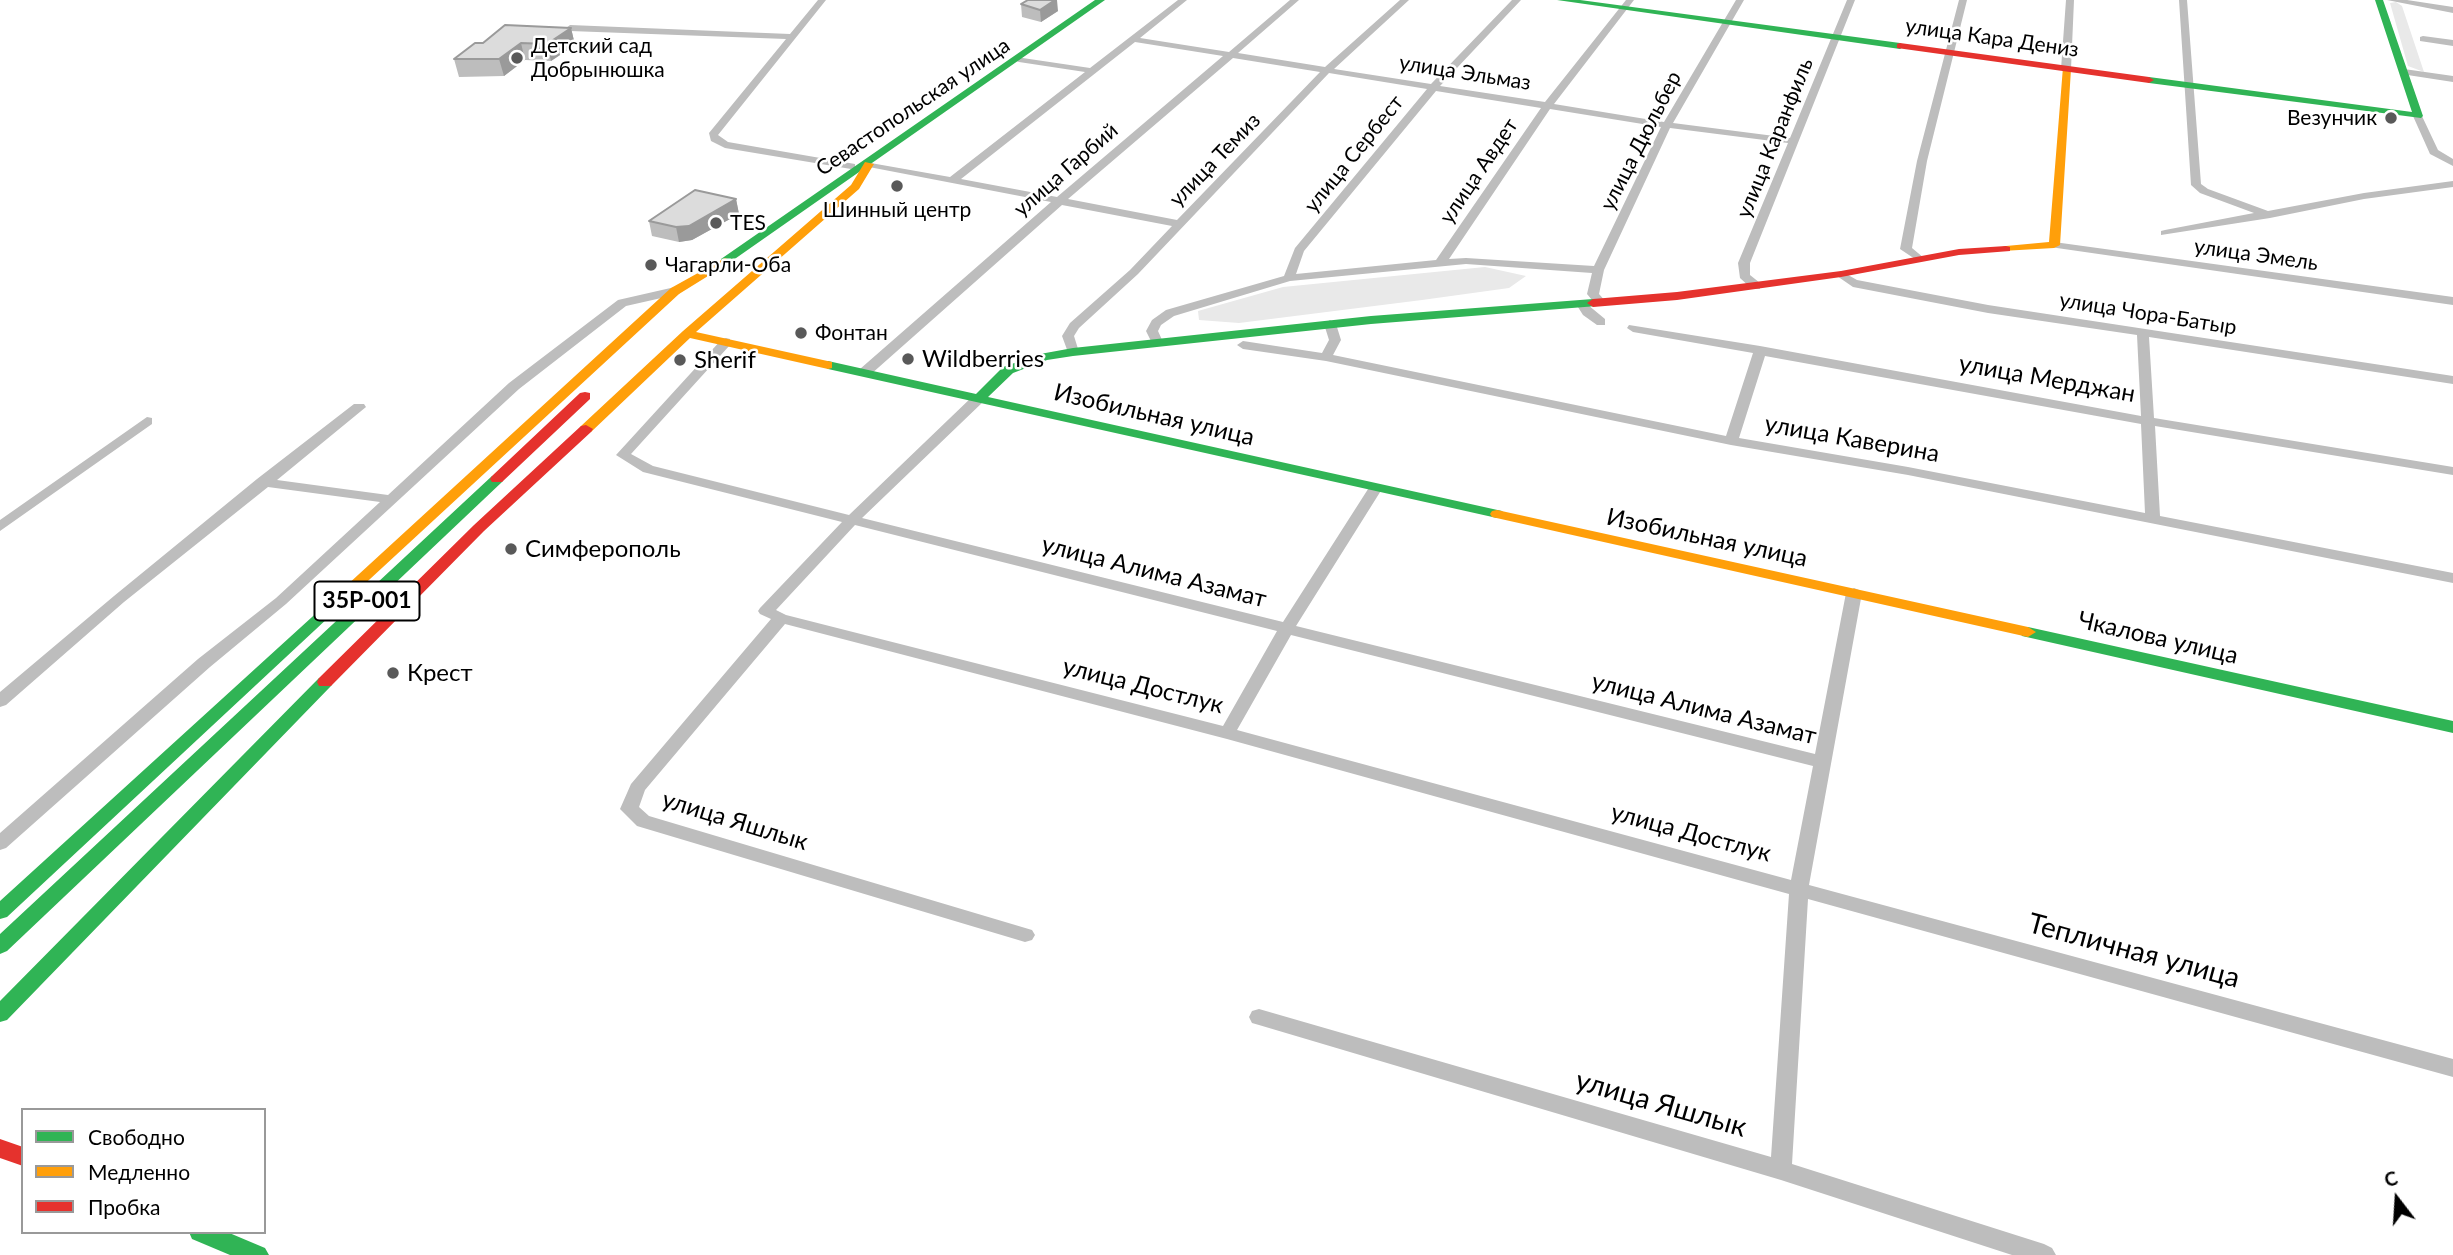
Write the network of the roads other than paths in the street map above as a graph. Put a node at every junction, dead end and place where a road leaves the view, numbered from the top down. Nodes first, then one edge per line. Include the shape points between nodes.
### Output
1 (822, 0) edge
2 (1101, 0) edge
3 (1183, 0) edge
4 (1295, 0) edge
5 (1405, 0) edge
6 (1517, 0) edge
7 (1561, 0) edge
8 (1740, 0) edge
9 (1851, 0) edge
10 (1963, 0) edge
11 (2070, 0) edge
12 (2183, 0) edge
13 (2379, 0) edge
14 (2391, 0) edge
15 (1625, 4) edge
16 (2453, 10) edge
17 (1727, 24) junction
18 (570, 27) edge
19 (789, 36) dead end
20 (1836, 38) junction
21 (1133, 39) junction
22 (2423, 39) dead end
23 (2453, 43) edge
24 (1949, 53) junction
25 (1229, 55) junction
26 (1019, 59) junction
27 (2066, 69) junction
28 (1094, 71) junction
29 (1326, 71) junction
30 (2404, 72) junction
31 (2453, 79) edge
32 (2187, 85) junction
33 (1433, 88) junction
34 (1548, 106) junction
35 (2418, 116) junction
36 (1667, 125) junction
37 (1792, 141) junction
38 (2453, 163) edge
39 (869, 164) junction
40 (851, 166) dead end
41 (951, 181) junction
42 (2453, 184) edge
43 (825, 192) junction
44 (1058, 202) junction
45 (2272, 215) junction
46 (1179, 225) junction
47 (808, 226) junction
48 (2165, 233) dead end
49 (2054, 245) junction
50 (741, 251) junction
51 (1918, 258) junction
52 (1438, 265) junction
53 (1598, 270) junction
54 (1842, 274) junction
55 (1289, 278) junction
56 (1756, 286) junction
57 (675, 292) junction
58 (2453, 302) edge
59 (1601, 303) junction
60 (1582, 304) junction
61 (715, 309) junction
62 (1601, 322) dead end
63 (1330, 324) junction
64 (1633, 328) dead end
65 (2143, 333) junction
66 (687, 334) junction
67 (726, 342) junction
68 (1157, 342) junction
69 (1243, 345) dead end
70 (1760, 350) junction
71 (1073, 352) junction
72 (663, 355) junction
73 (1326, 357) junction
74 (865, 372) junction
75 (2453, 380) edge
76 (979, 398) junction
77 (359, 407) dead end
78 (147, 421) dead end
79 (2148, 421) junction
80 (1731, 441) junction
81 (2453, 471) edge
82 (262, 482) junction
83 (1376, 489) junction
84 (389, 499) junction
85 (852, 520) junction
86 (2153, 521) junction
87 (0, 527) edge
88 (2453, 578) edge
89 (1854, 593) junction
90 (781, 618) junction
91 (1287, 628) junction
92 (0, 701) edge
93 (2453, 727) edge
94 (1227, 733) junction
95 (1823, 762) junction
96 (0, 843) edge
97 (1799, 888) junction
98 (0, 912) edge
99 (1025, 935) dead end
100 (0, 946) edge
101 (0, 1014) edge
102 (1259, 1017) dead end
103 (2453, 1068) edge
104 (0, 1148) edge
105 (21, 1156) edge
106 (1781, 1170) junction
107 (205, 1234) edge
108 (257, 1255) edge
109 (2044, 1255) edge

1 - 40 street via 713,135 724,145
2 - 26 main road, Севастопольская улица
3 - 21 street
4 - 25 street, улица Гарбий
5 - 29 street, улица Темиз
6 - 33 street, улица Сербест
7 - 15 main road, улица Кара Дениз
8 - 17 street, улица Дюльбер
9 - 20 street, улица Каранфиль
10 - 24 street
11 - 27 street
12 - 32 street
13 - 30 main road
14 - 16 street
15 - 17 main road, улица Кара Дениз
15 - 34 street, улица Авдет
17 - 20 main road, улица Кара Дениз
17 - 36 street, улица Дюльбер
18 - 19 street
20 - 24 main road, улица Кара Дениз
20 - 37 street, улица Каранфиль
21 - 25 street, улица Эльмаз
21 - 28 street
22 - 23 street
24 - 27 main road, улица Кара Дениз
24 - 51 street via 1906,249
25 - 29 street, улица Эльмаз
25 - 44 street, улица Гарбий
26 - 28 street
26 - 39 main road, Севастопольская улица
27 - 32 main road, улица Кара Дениз
27 - 49 main road
28 - 41 street
29 - 33 street, улица Эльмаз
29 - 46 street, улица Темиз
30 - 31 street
30 - 35 main road
32 - 35 main road, улица Кара Дениз
32 - 45 street via 2198,188
33 - 34 street, улица Эльмаз
33 - 55 street, улица Сербест via 1299,250
34 - 36 street, улица Эльмаз
34 - 52 street, улица Авдет
35 - 38 street via 2434,152
36 - 37 street, улица Эльмаз
36 - 53 street, улица Дюльбер
37 - 56 street, улица Каранфиль via 1744,263 1744,276
39 - 41 street
39 - 43 main road, Севастопольская улица
39 - 47 main road via 855,187
41 - 44 street
42 - 45 street
43 - 47 main road
43 - 50 main road, Севастопольская улица
44 - 46 street
44 - 74 street, улица Гарбий
45 - 48 street
46 - 71 street, улица Темиз via 1074,326 1068,336
47 - 61 main road
49 - 51 main road
49 - 58 street, улица Эмель
50 - 57 main road, 35Р-001
50 - 100 main road, 35Р-001
51 - 54 main road
52 - 53 street via 1466,261
52 - 55 street
53 - 59 street, улица Дюльбер via 1593,294
54 - 56 main road
54 - 65 street, улица Чора-Батыр via 1853,283
55 - 68 street via 1170,313 1152,331
56 - 59 main road
57 - 84 street via 618,306 514,386
57 - 98 main road, 35Р-001
59 - 60 main road
60 - 62 street
60 - 63 main road
61 - 66 main road
61 - 67 main road via 706,323 707,333
63 - 68 main road
63 - 73 street via 1335,340
64 - 70 street, улица Мерджан
65 - 75 street, улица Чора-Батыр
65 - 79 street
66 - 67 main road, Изобильная улица
66 - 72 main road
67 - 72 main road via 692,342
67 - 74 main road, Изобильная улица
67 - 85 street, улица Алима Азамат via 623,455 648,469
68 - 71 main road
69 - 73 street, улица Каверина
70 - 79 street, улица Мерджан
70 - 80 street
71 - 76 main road via 1007,370
72 - 101 main road via 470,536
73 - 80 street, улица Каверина
74 - 76 main road, Изобильная улица
76 - 83 main road, Изобильная улица
76 - 85 street
77 - 82 street
78 - 87 street
79 - 81 street, улица Мерджан
79 - 86 street
80 - 86 street, улица Каверина
82 - 84 street
82 - 92 street
83 - 89 main road, Изобильная улица
83 - 91 street
84 - 96 street via 281,601
85 - 90 street via 766,611
85 - 91 street, улица Алима Азамат
86 - 88 street, улица Каверина
89 - 93 main road, Чкалова улица
89 - 95 street
90 - 94 street, улица Достлук
90 - 99 street, улица Яшлык via 637,788 629,809 643,821
91 - 94 street
91 - 95 street, улица Алима Азамат
94 - 97 street, улица Достлук
95 - 97 street
97 - 103 street, Тепличная улица
97 - 106 street
102 - 106 street, улица Яшлык
104 - 105 main road
106 - 109 street, улица Яшлык
107 - 108 main road

